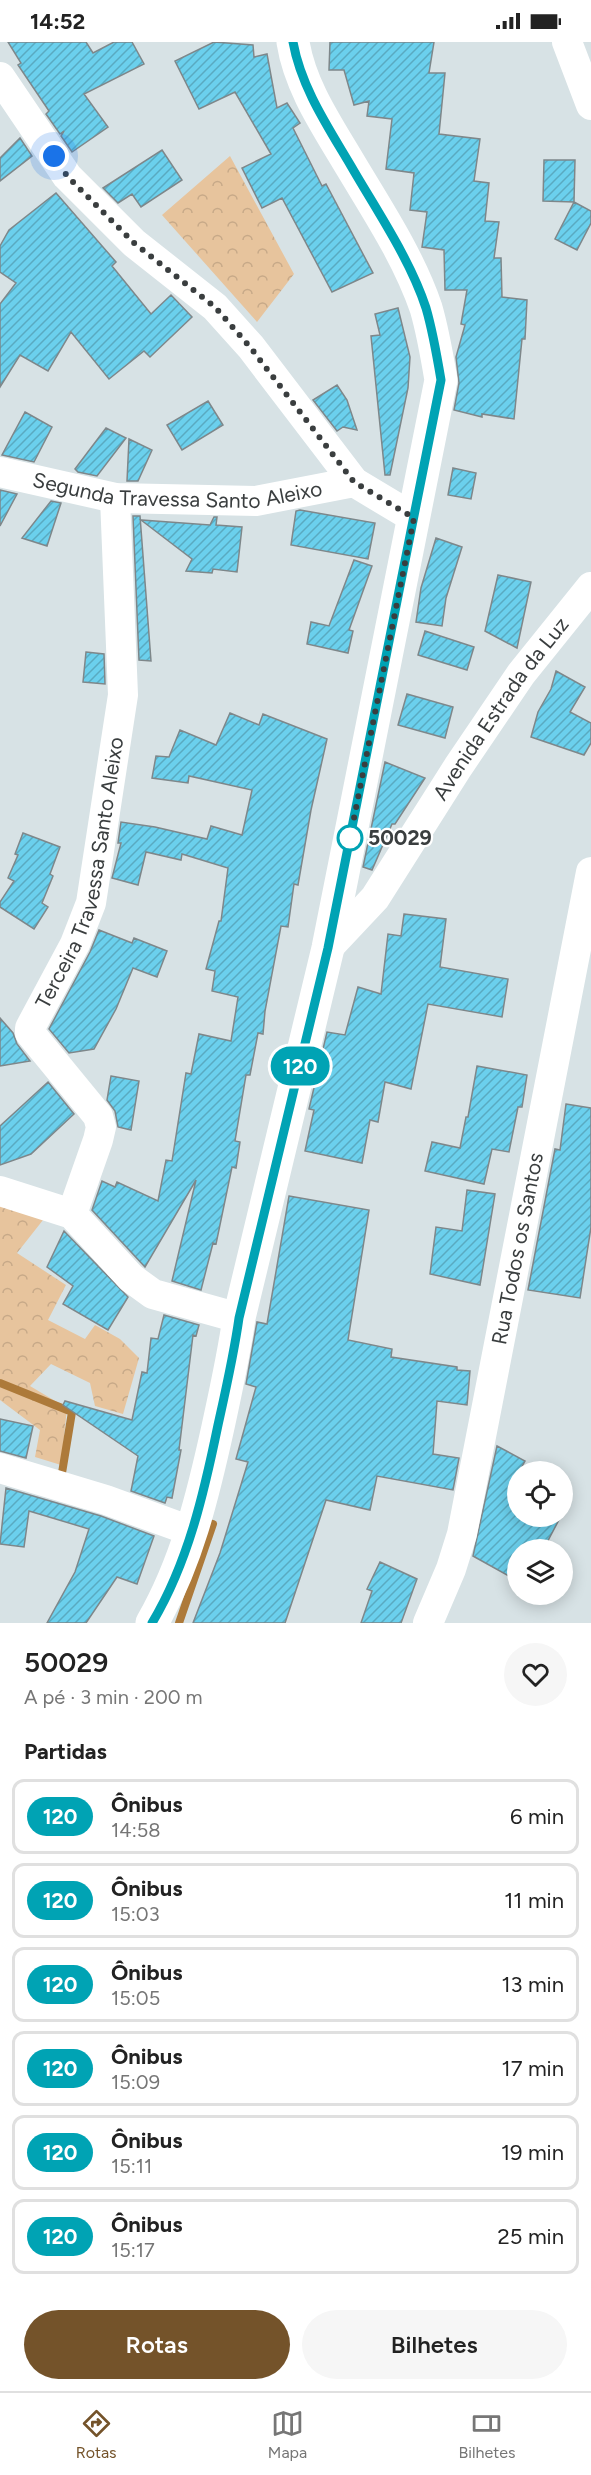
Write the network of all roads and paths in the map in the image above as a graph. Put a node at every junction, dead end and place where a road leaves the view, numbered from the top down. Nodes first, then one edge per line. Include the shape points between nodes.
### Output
1 (293, 42) edge
2 (567, 42) edge
3 (0, 77) edge
4 (591, 105) edge
5 (0, 472) edge
6 (354, 482) junction
7 (115, 498) junction
8 (414, 518) junction
9 (591, 587) edge
10 (591, 872) edge
11 (328, 948) junction
12 (0, 1191) edge
13 (72, 1214) junction
14 (239, 1318) junction
15 (0, 1468) edge
16 (191, 1531) junction
17 (152, 1623) edge
18 (428, 1623) edge

1 - 8 main road via 315,105 395,241 425,306 436,344 441,380
2 - 4 street
3 - 6 street via 67,176 134,243 215,307
5 - 7 street, Segunda Travessa Santo Aleixo
6 - 7 street, Segunda Travessa Santo Aleixo via 256,501
6 - 8 street
7 - 13 street, Terceira Travessa Santo Aleixo via 123,695 91,903 75,944 30,1028 30,1033 93,1108 100,1127
8 - 11 main road
9 - 11 street, Avenida Estrada da Luz via 521,674 375,898
10 - 18 street, Rua Todos os Santos via 462,1534
11 - 14 main road
12 - 13 street
13 - 14 street via 147,1291
14 - 16 main road via 206,1482
15 - 16 street
16 - 17 main road via 174,1579

